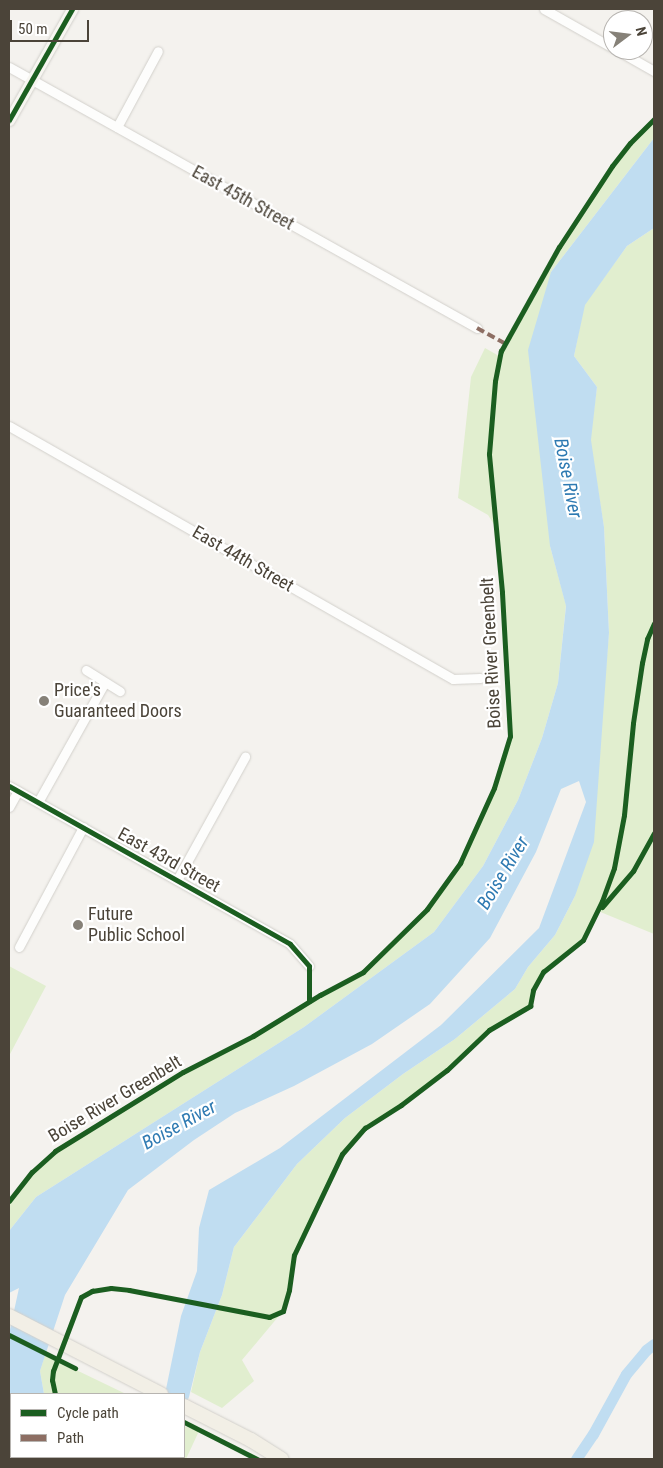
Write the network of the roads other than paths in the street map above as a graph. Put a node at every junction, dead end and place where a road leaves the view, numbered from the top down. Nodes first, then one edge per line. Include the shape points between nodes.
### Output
1 (72, 9) edge
2 (544, 9) edge
3 (603, 42) edge
4 (158, 51) dead end
5 (635, 60) edge
6 (9, 67) edge
7 (654, 71) edge
8 (32, 80) junction
9 (9, 120) edge
10 (117, 127) junction
11 (477, 328) dead end
12 (9, 426) edge
13 (86, 670) dead end
14 (480, 678) dead end
15 (105, 682) junction
16 (120, 691) dead end
17 (245, 757) dead end
18 (9, 786) edge
19 (18, 791) junction
20 (38, 802) junction
21 (9, 807) edge
22 (83, 827) junction
23 (177, 880) junction
24 (19, 947) dead end
25 (309, 966) dead end
26 (9, 1316) edge
27 (159, 1393) edge
28 (185, 1406) edge
29 (282, 1459) edge

1 - 8 street
2 - 3 street
4 - 10 street
5 - 7 street
6 - 8 street, East 45th Street
8 - 9 street
8 - 10 street, East 45th Street
10 - 11 street, East 45th Street
12 - 14 street, East 44th Street via 453,679
13 - 15 street
15 - 16 street
15 - 20 street
17 - 23 street
18 - 19 street, East 43rd Street
19 - 20 street, East 43rd Street
19 - 21 street
20 - 22 street, East 43rd Street
22 - 23 street, East 43rd Street
22 - 24 street
23 - 25 street, East 43rd Street via 290,944
26 - 27 main road
28 - 29 main road

